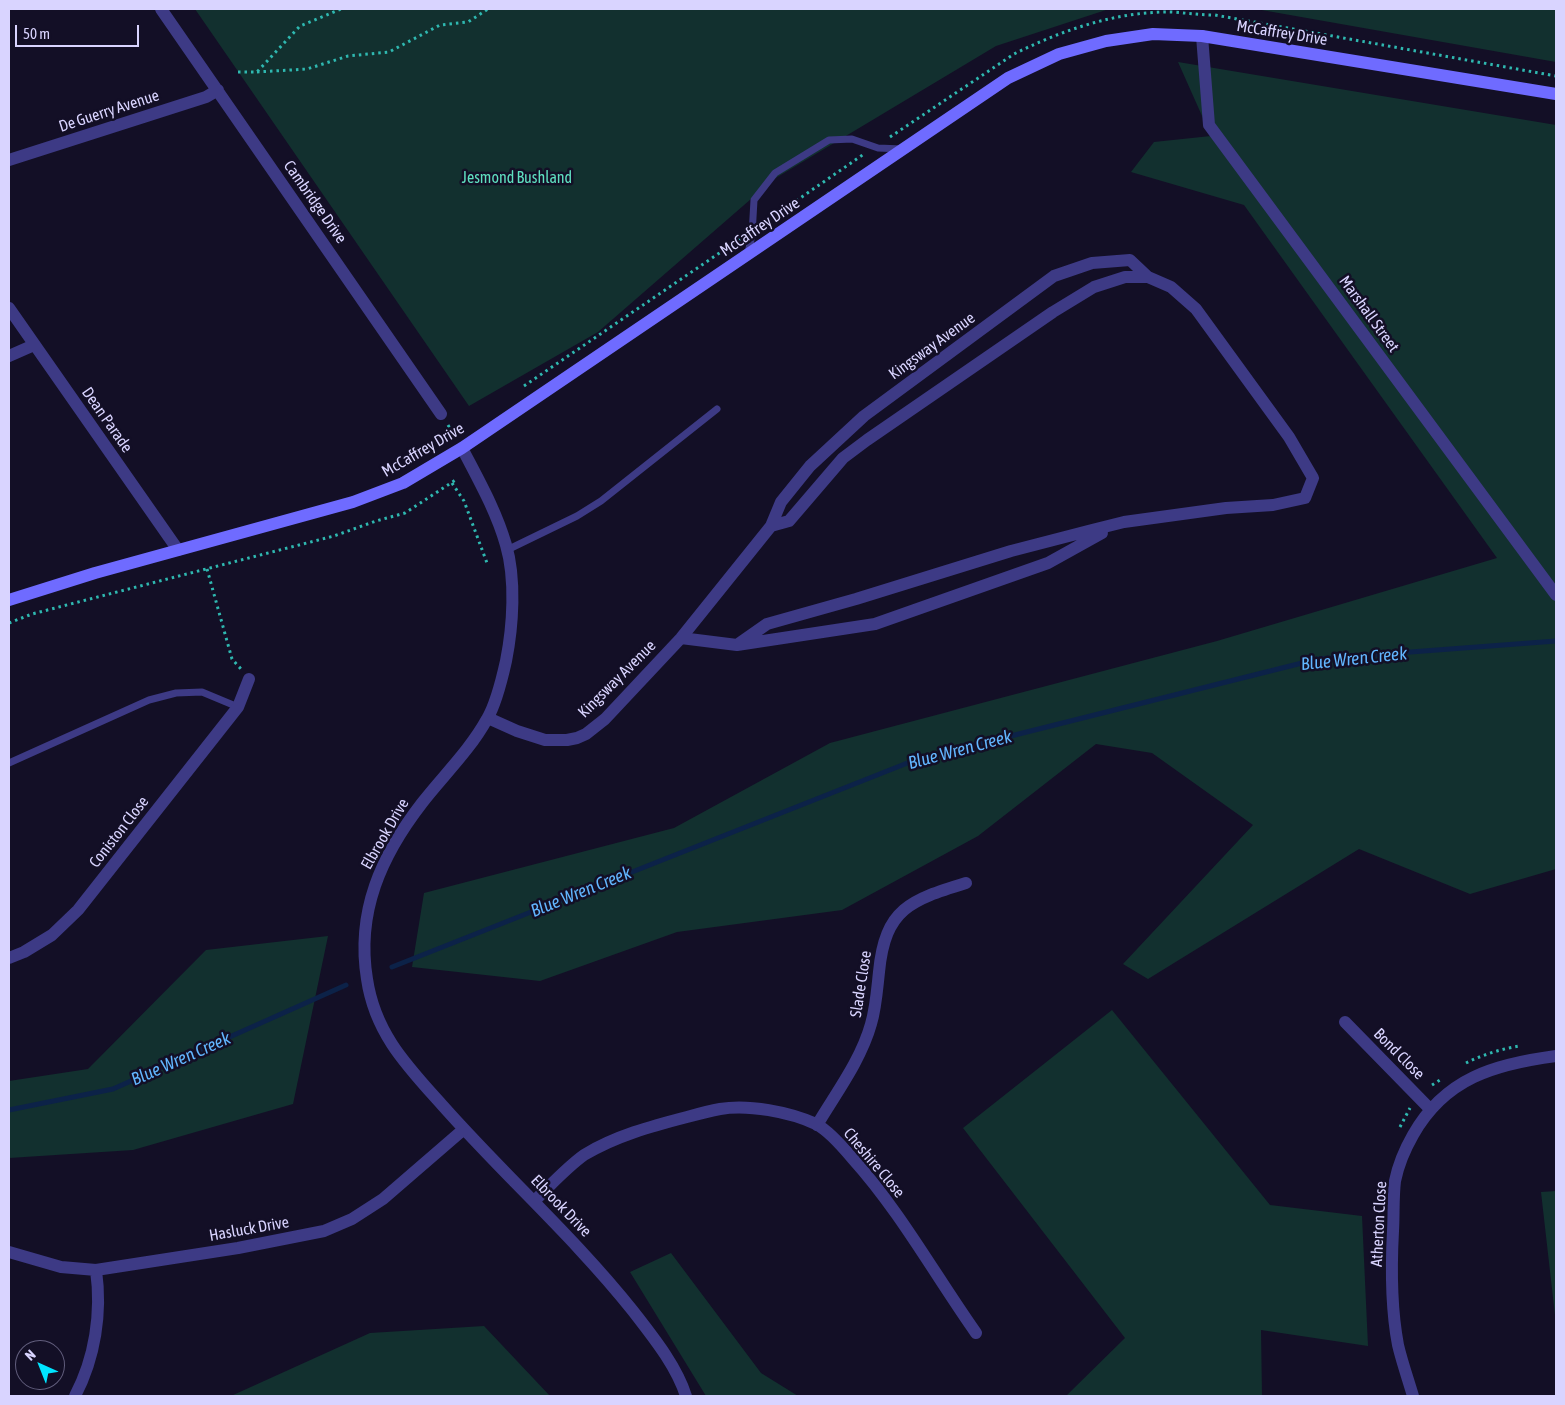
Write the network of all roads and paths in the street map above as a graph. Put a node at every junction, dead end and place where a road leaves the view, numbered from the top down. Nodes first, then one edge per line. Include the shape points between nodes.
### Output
1 (161, 9) edge
2 (341, 9) edge
3 (488, 9) edge
4 (1202, 36) junction
5 (238, 72) dead end
6 (257, 72) junction
7 (218, 90) junction
8 (1556, 94) edge
9 (875, 146) junction
10 (904, 149) junction
11 (9, 160) edge
12 (752, 230) junction
13 (748, 255) junction
14 (1148, 277) junction
15 (9, 308) edge
16 (34, 344) junction
17 (9, 356) edge
18 (521, 388) dead end
19 (717, 409) dead end
20 (441, 414) joint
21 (460, 431) dead end
22 (454, 435) junction
23 (462, 448) junction
24 (457, 479) dead end
25 (452, 483) junction
26 (1124, 522) junction
27 (771, 526) junction
28 (178, 550) junction
29 (507, 550) junction
30 (487, 563) dead end
31 (207, 569) junction
32 (1556, 595) edge
33 (9, 600) edge
34 (9, 623) edge
35 (680, 638) junction
36 (737, 644) junction
37 (249, 679) joint
38 (238, 706) junction
39 (488, 718) junction
40 (9, 764) edge
41 (966, 882) dead end
42 (9, 958) edge
43 (1345, 1022) dead end
44 (1556, 1056) edge
45 (1430, 1109) junction
46 (817, 1125) junction
47 (464, 1129) junction
48 (534, 1201) junction
49 (9, 1252) edge
50 (96, 1270) junction
51 (976, 1333) dead end
52 (75, 1396) edge
53 (686, 1396) edge
54 (1412, 1396) edge

1 - 7 street, Cambridge Drive
2 - 6 path via 300,26
3 - 6 path via 468,22 440,25 388,52 348,56 307,69
4 - 8 main road, McCaffrey Drive
4 - 10 main road, McCaffrey Drive via 1152,34 1106,41 1059,54 1008,78
4 - 32 street, Marshall Street via 1209,125
5 - 6 path
7 - 11 street, De Guerry Avenue via 206,97
7 - 20 street, Cambridge Drive
9 - 10 lane
9 - 12 path
9 - 12 lane via 852,139 829,140 776,173 754,200
10 - 13 main road, McCaffrey Drive
12 - 13 lane
12 - 18 path
13 - 23 main road, McCaffrey Drive
14 - 26 street, Kingsway Avenue via 1171,288 1196,309 1289,437 1313,478 1305,498
14 - 27 street, Kingsway Avenue via 1124,277 1094,287 1053,312 842,458 788,521
14 - 27 street, Kingsway Avenue via 1130,260 1092,263 1054,276 864,416 810,466 781,502
15 - 16 street, Dean Parade
16 - 17 street
16 - 28 street, Dean Parade
19 - 29 lane via 601,501
20 - 22 path
21 - 22 path
22 - 23 path
23 - 28 main road, McCaffrey Drive via 403,483 353,502
23 - 29 street, Elbrook Drive via 486,494
24 - 25 path
25 - 30 path via 464,501
25 - 31 path via 405,513 334,536
26 - 36 street, Kingsway Avenue via 1011,551 767,624
26 - 36 street, Kingsway Avenue via 1048,563 875,624
27 - 35 street, Kingsway Avenue
28 - 33 main road, McCaffrey Drive
29 - 39 street, Elbrook Drive via 513,602 510,639 502,679
31 - 34 path via 32,614
31 - 37 path via 232,659
35 - 36 street, Kingsway Avenue
35 - 39 street, Kingsway Avenue via 605,719 577,738 545,740
37 - 38 street, Coniston Close
38 - 40 lane via 202,692 176,692 149,700
38 - 42 street, Coniston Close via 78,910 52,935
39 - 47 street, Elbrook Drive via 420,805 392,849 376,882 364,933 367,980 379,1022 399,1057
41 - 46 street, Slade Close via 916,901 892,923 885,938 871,1026 857,1058
43 - 45 street, Bond Close
44 - 45 street, Atherton Close via 1492,1068 1457,1087
45 - 54 street, Atherton Close via 1409,1143 1395,1180 1394,1299 1398,1345
46 - 48 street, Cheshire Close via 775,1111 721,1108 657,1125 583,1156
46 - 51 street, Cheshire Close via 841,1146 901,1221
47 - 48 street, Elbrook Drive
47 - 50 street, Hasluck Drive via 384,1199 352,1219 324,1231
48 - 53 street, Elbrook Drive via 626,1303 660,1348
49 - 50 street, Hasluck Drive via 62,1267
50 - 52 street via 97,1319 92,1358

